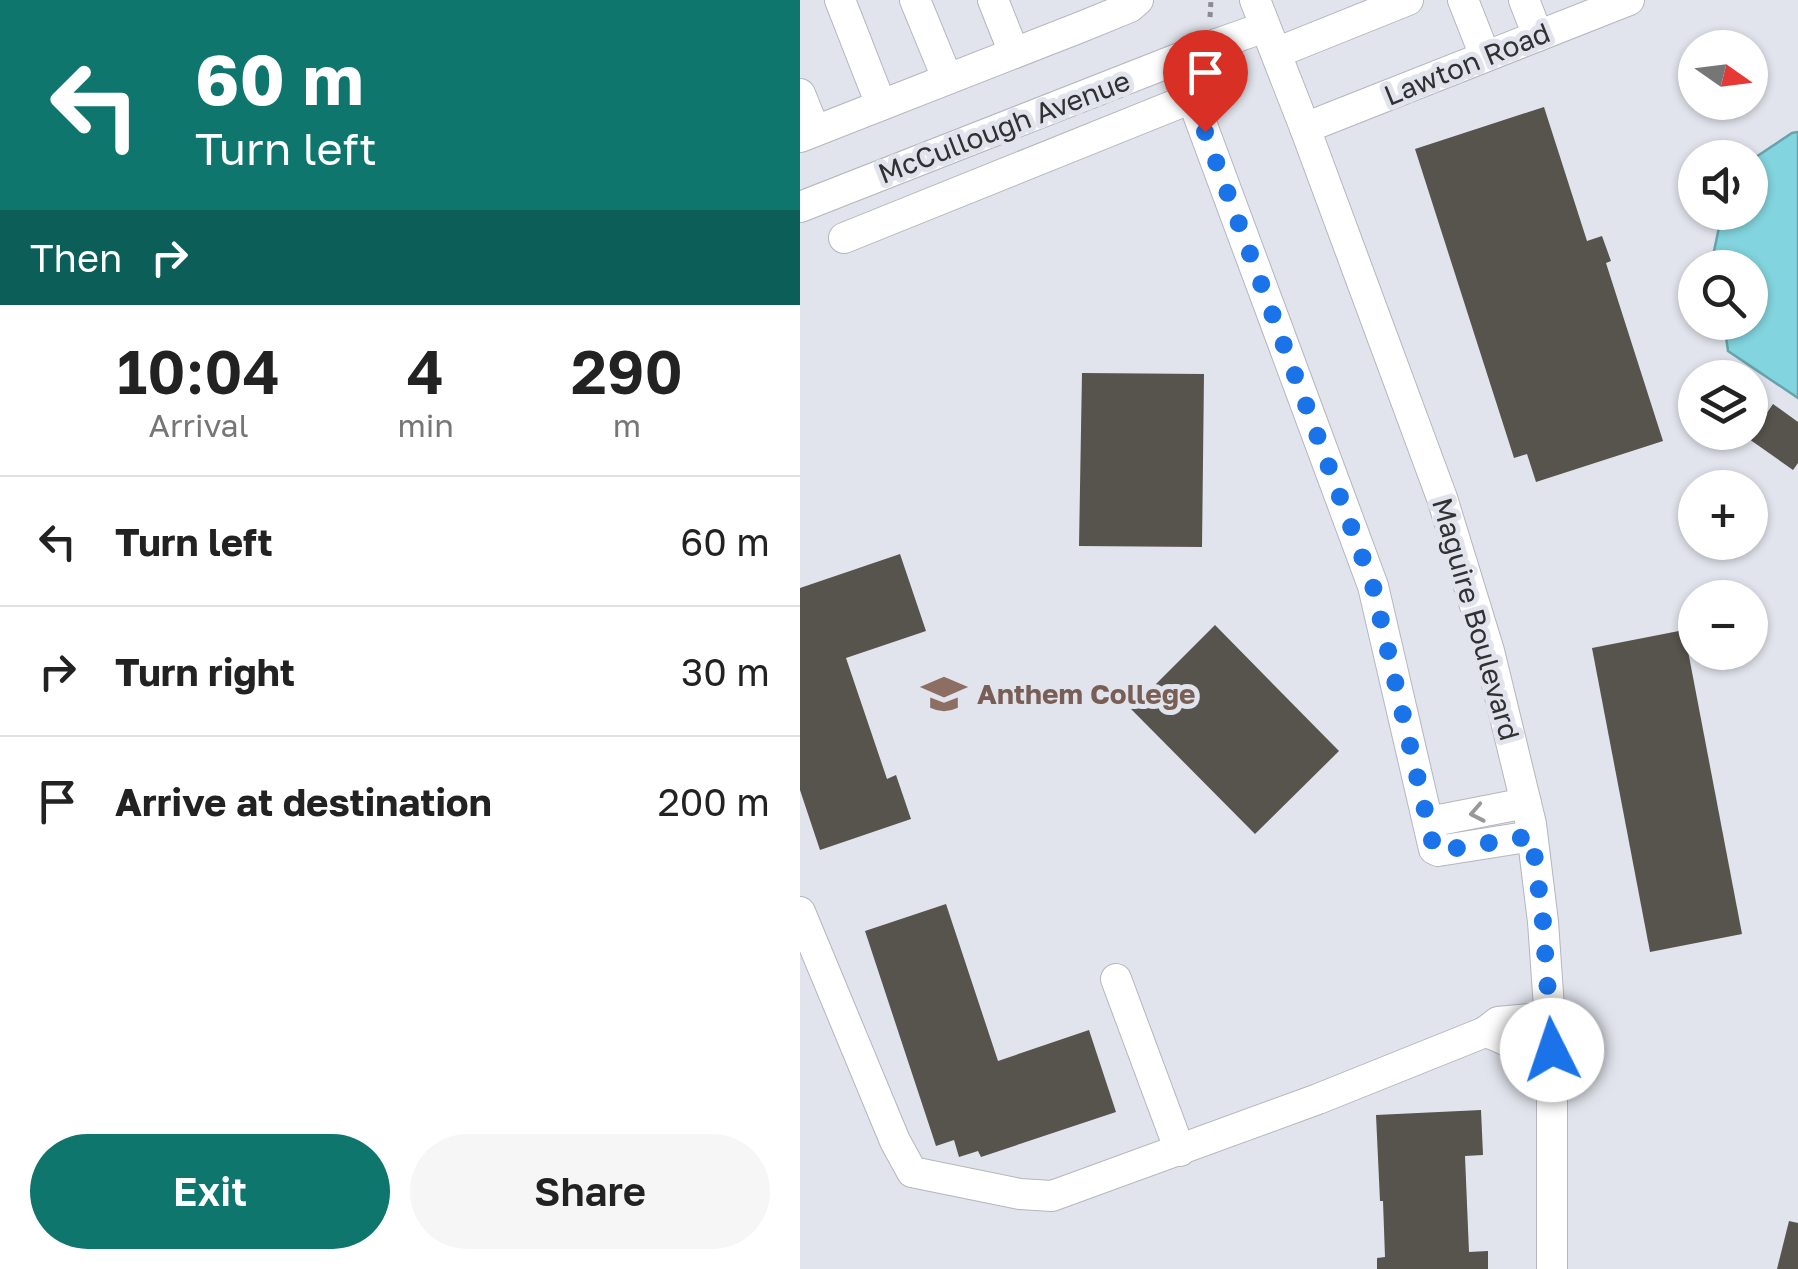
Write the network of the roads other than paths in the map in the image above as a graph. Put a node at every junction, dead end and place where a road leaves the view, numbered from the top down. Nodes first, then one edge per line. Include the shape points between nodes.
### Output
1 (840, 0) edge
2 (915, 0) edge
3 (993, 0) edge
4 (1138, 0) edge
5 (1408, 0) edge
6 (1462, 0) edge
7 (1524, 0) edge
8 (1629, 0) edge
9 (1075, 13) edge
10 (1265, 27) edge
11 (1538, 36) junction
12 (1014, 53) junction
13 (1485, 56) junction
14 (947, 78) junction
15 (800, 94) edge
16 (881, 105) junction
17 (1305, 128) junction
18 (807, 134) edge
19 (800, 207) edge
20 (844, 238) dead end
21 (1526, 803) junction
22 (1428, 822) junction
23 (1532, 836) junction
24 (800, 912) edge
25 (1116, 979) dead end
26 (1550, 1017) junction
27 (1485, 1032) junction
28 (1551, 1080) junction
29 (1180, 1150) junction
30 (1552, 1269) edge

1 - 16 street
2 - 14 street
3 - 12 street
4 - 9 street via 1130,7
5 - 10 street, McCullough Avenue
6 - 13 street
7 - 11 street
8 - 11 street, Lawton Road
9 - 12 street
10 - 17 street, Maguire Boulevard
10 - 19 street, McCullough Avenue
11 - 13 street, Lawton Road
12 - 14 street
13 - 17 street, Lawton Road
14 - 16 street
15 - 18 street
16 - 18 street
17 - 21 street, Maguire Boulevard via 1442,498
20 - 22 street via 1192,98 1373,586
21 -> 22 street
21 - 23 street, Maguire Boulevard
22 - 23 street via 1438,851
23 - 26 street, Maguire Boulevard
24 - 29 street via 912,1172 1052,1196
25 - 29 street
26 - 27 street via 1498,1022
26 - 28 street, Maguire Boulevard
27 - 28 street via 1504,1037
27 - 29 street
28 - 30 street, Maguire Boulevard

